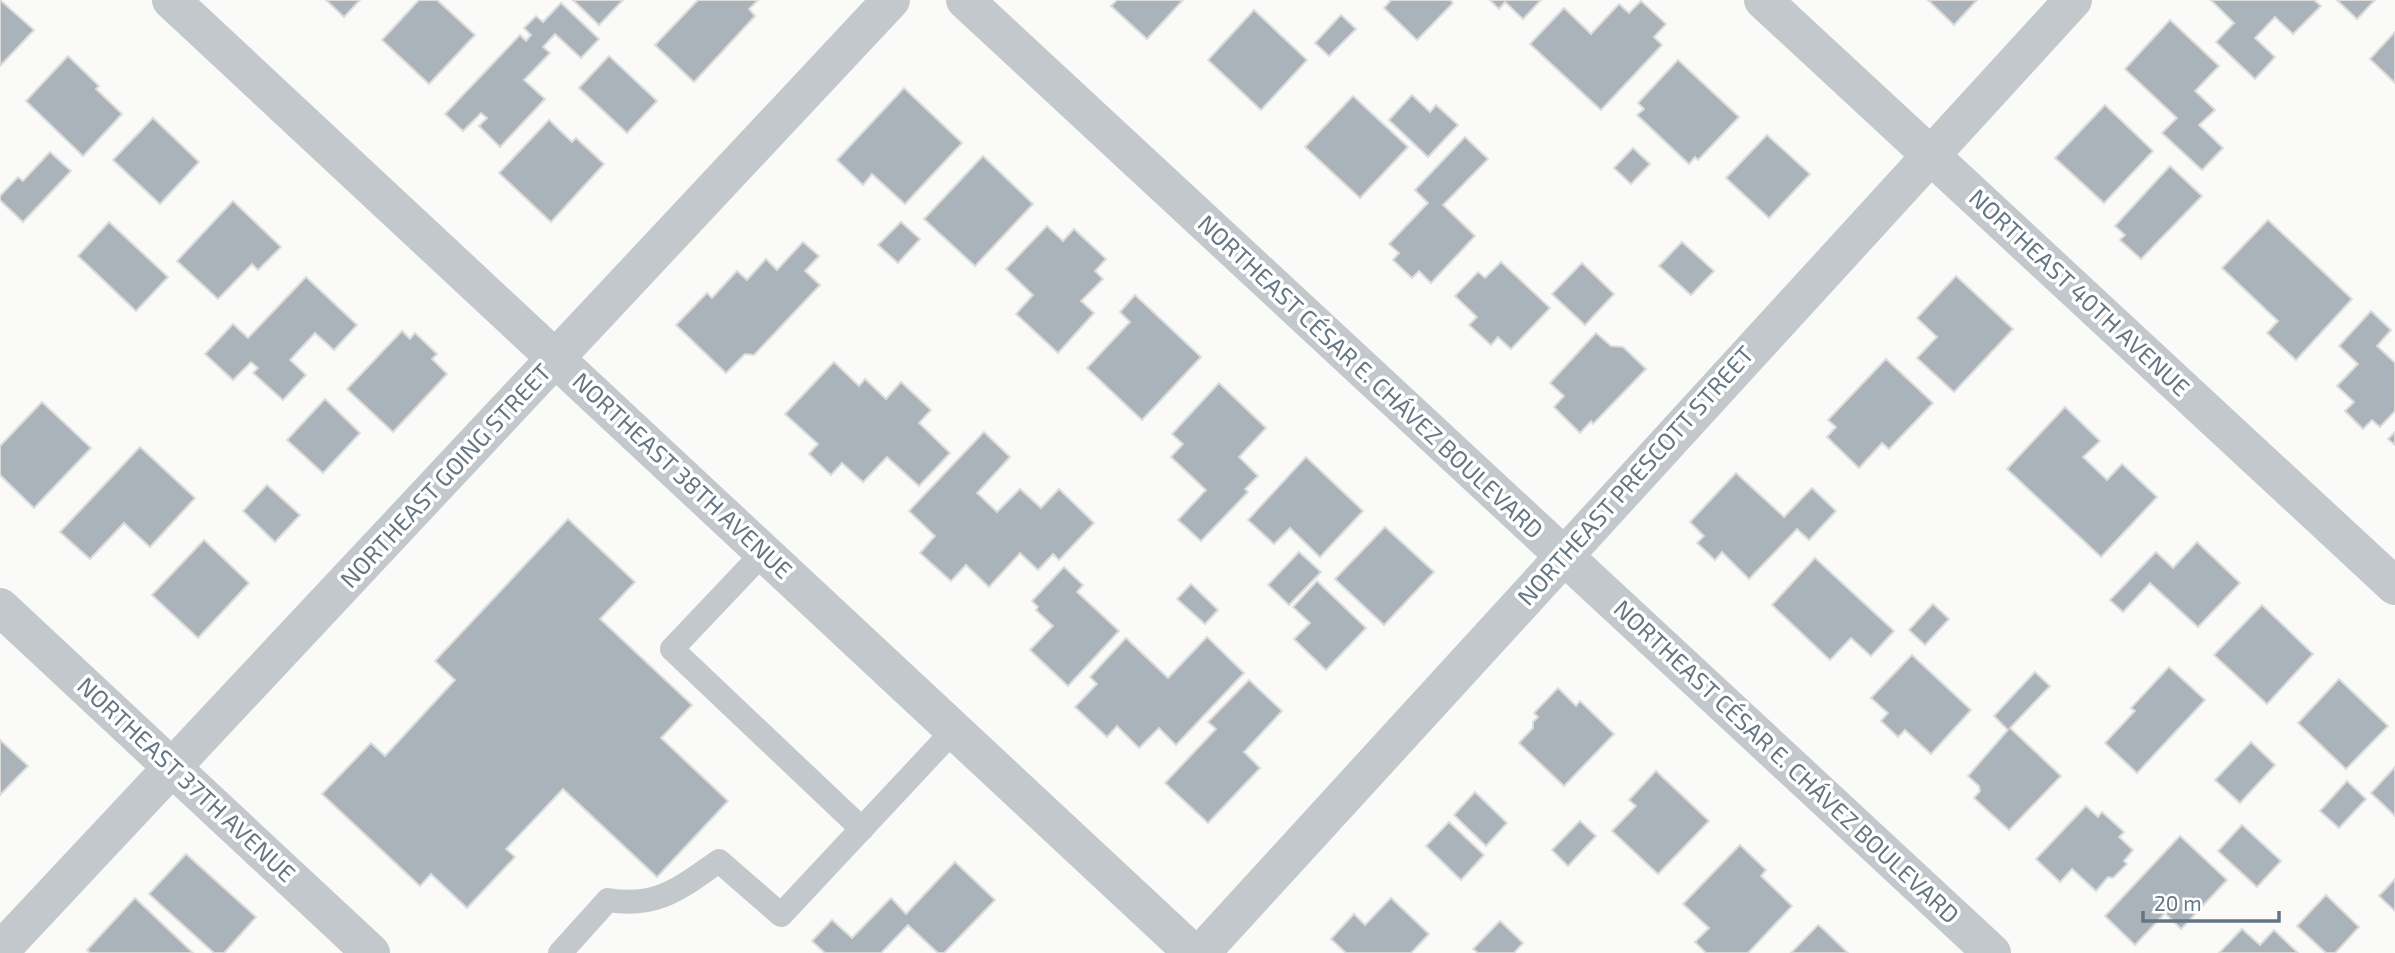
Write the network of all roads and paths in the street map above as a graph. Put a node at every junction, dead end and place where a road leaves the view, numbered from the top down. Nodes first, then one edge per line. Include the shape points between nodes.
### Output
1 (171, 0) edge
2 (891, 0) edge
3 (965, 0) edge
4 (1763, 0) edge
5 (2073, 0) edge
6 (1930, 155) junction
7 (556, 359) junction
8 (764, 552) junction
9 (1564, 556) junction
10 (2395, 586) edge
11 (0, 607) edge
12 (954, 730) junction
13 (172, 768) junction
14 (862, 829) junction
15 (0, 951) edge
16 (371, 953) edge
17 (560, 953) edge
18 (1193, 953) edge
19 (1201, 953) edge
20 (1992, 953) edge

1 - 7 street, NORTHEAST 38TH AVENUE
2 - 7 street, NORTHEAST GOING STREET
3 - 9 street, NORTHEAST CÉSAR E. CHÁVEZ BOULEVARD
4 - 6 street, NORTHEAST 40TH AVENUE
5 - 6 street, NORTHEAST PRESCOTT STREET
6 - 9 street, NORTHEAST PRESCOTT STREET
6 - 10 street, NORTHEAST 40TH AVENUE
7 - 8 street, NORTHEAST 38TH AVENUE
7 - 13 street, NORTHEAST GOING STREET
8 - 12 street, NORTHEAST 38TH AVENUE
8 - 14 lane via 672,649
9 - 19 street, NORTHEAST PRESCOTT STREET
9 - 20 street, NORTHEAST CÉSAR E. CHÁVEZ BOULEVARD
11 - 13 street, NORTHEAST 37TH AVENUE
12 - 14 lane
12 - 18 street, NORTHEAST 38TH AVENUE
13 - 15 street, NORTHEAST GOING STREET
13 - 16 street, NORTHEAST 37TH AVENUE
14 - 17 lane via 781,915 719,861 658,899 608,900

